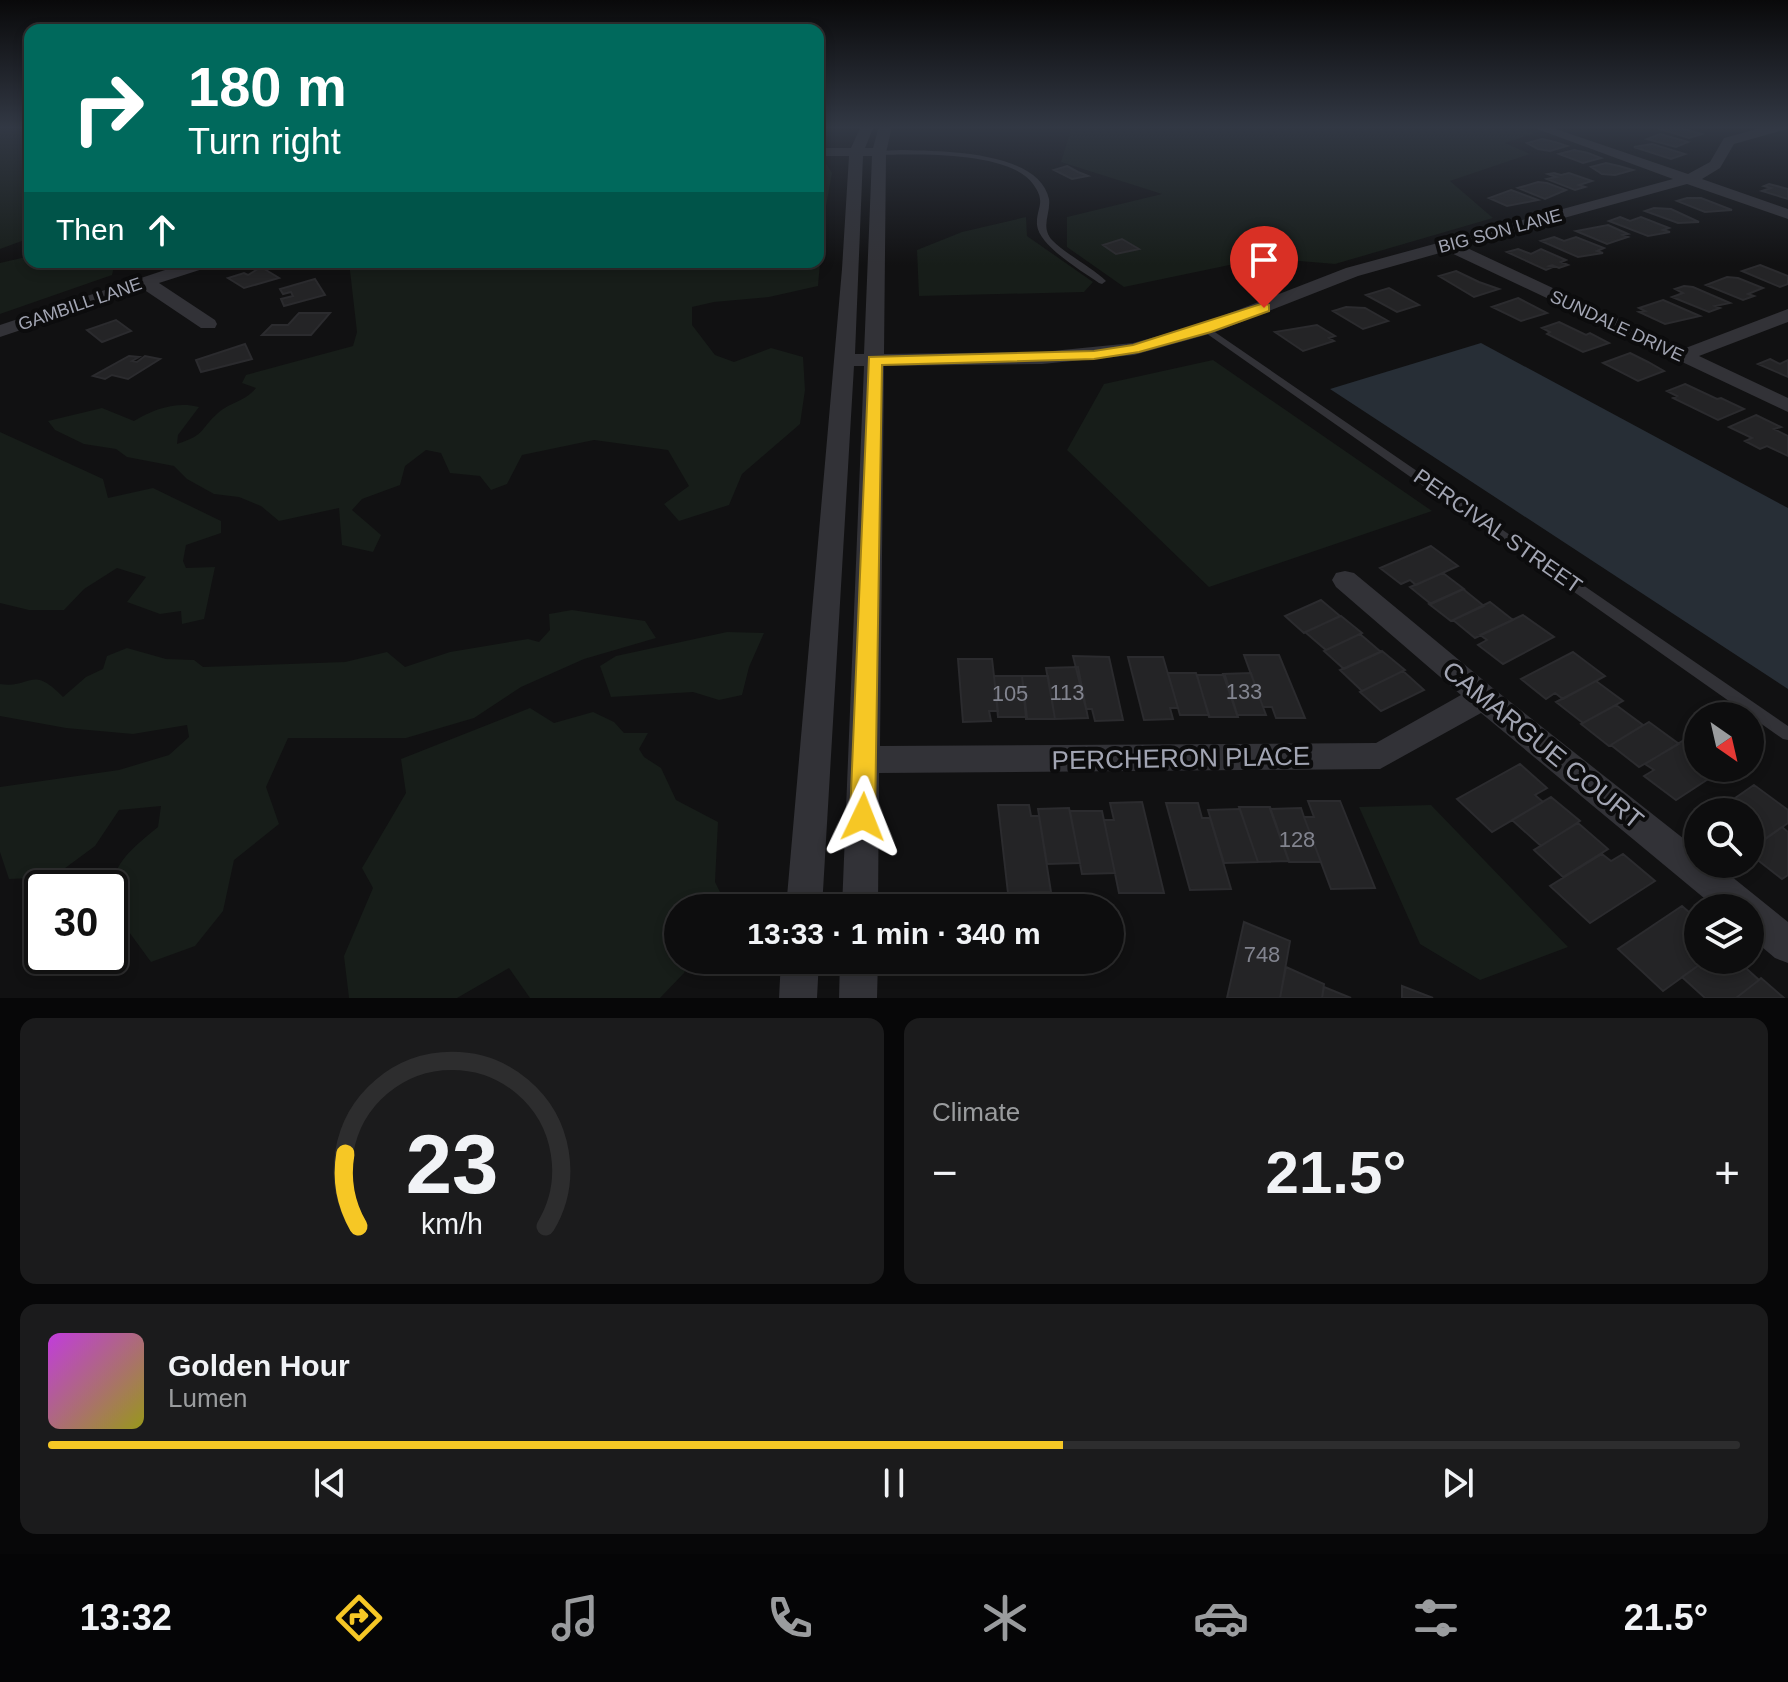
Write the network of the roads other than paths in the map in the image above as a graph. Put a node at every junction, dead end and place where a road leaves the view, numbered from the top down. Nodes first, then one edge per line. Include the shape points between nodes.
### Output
1 (866, 173) edge
2 (869, 173) edge
3 (1024, 173) edge
4 (1670, 173) edge
5 (1704, 173) edge
6 (1689, 179) junction
7 (1788, 214) edge
8 (1447, 245) junction
9 (188, 268) edge
10 (1102, 281) dead end
11 (145, 282) junction
12 (1788, 315) edge
13 (208, 324) dead end
14 (1206, 329) junction
15 (0, 331) edge
16 (1682, 356) junction
17 (844, 360) junction
18 (874, 360) junction
19 (1788, 406) edge
20 (1345, 580) dead end
21 (1483, 697) junction
22 (1788, 734) edge
23 (864, 760) junction
24 (805, 894) edge
25 (860, 894) edge
26 (1726, 894) edge
27 (1764, 925) edge
28 (1788, 945) edge
29 (799, 974) edge
30 (859, 974) edge
31 (798, 998) edge
32 (858, 998) edge

1 - 17 street
2 - 18 street
3 - 10 lane via 1040,188 1045,215 1041,226 1048,241
4 - 6 street
5 - 6 street, BIG SON LANE
6 - 7 street
6 - 8 street, BIG SON LANE
8 - 14 street, BIG SON LANE via 1352,272
8 - 16 street, SUNDALE DRIVE
9 - 11 street, GAMBILL LANE
11 - 13 street
11 - 15 street, GAMBILL LANE
12 - 16 street
14 - 18 street, BIG SON LANE via 1094,355
14 - 22 lane, PERCIVAL STREET
16 - 19 street, SUNDALE DRIVE
17 - 18 street, BIG SON LANE
17 - 24 street
18 - 23 street
20 - 21 street, CAMARGUE COURT
21 - 23 street, PERCHERON PLACE via 1380,756
21 - 26 street, CAMARGUE COURT
23 - 25 street
27 - 28 street
29 - 31 street
30 - 32 street

